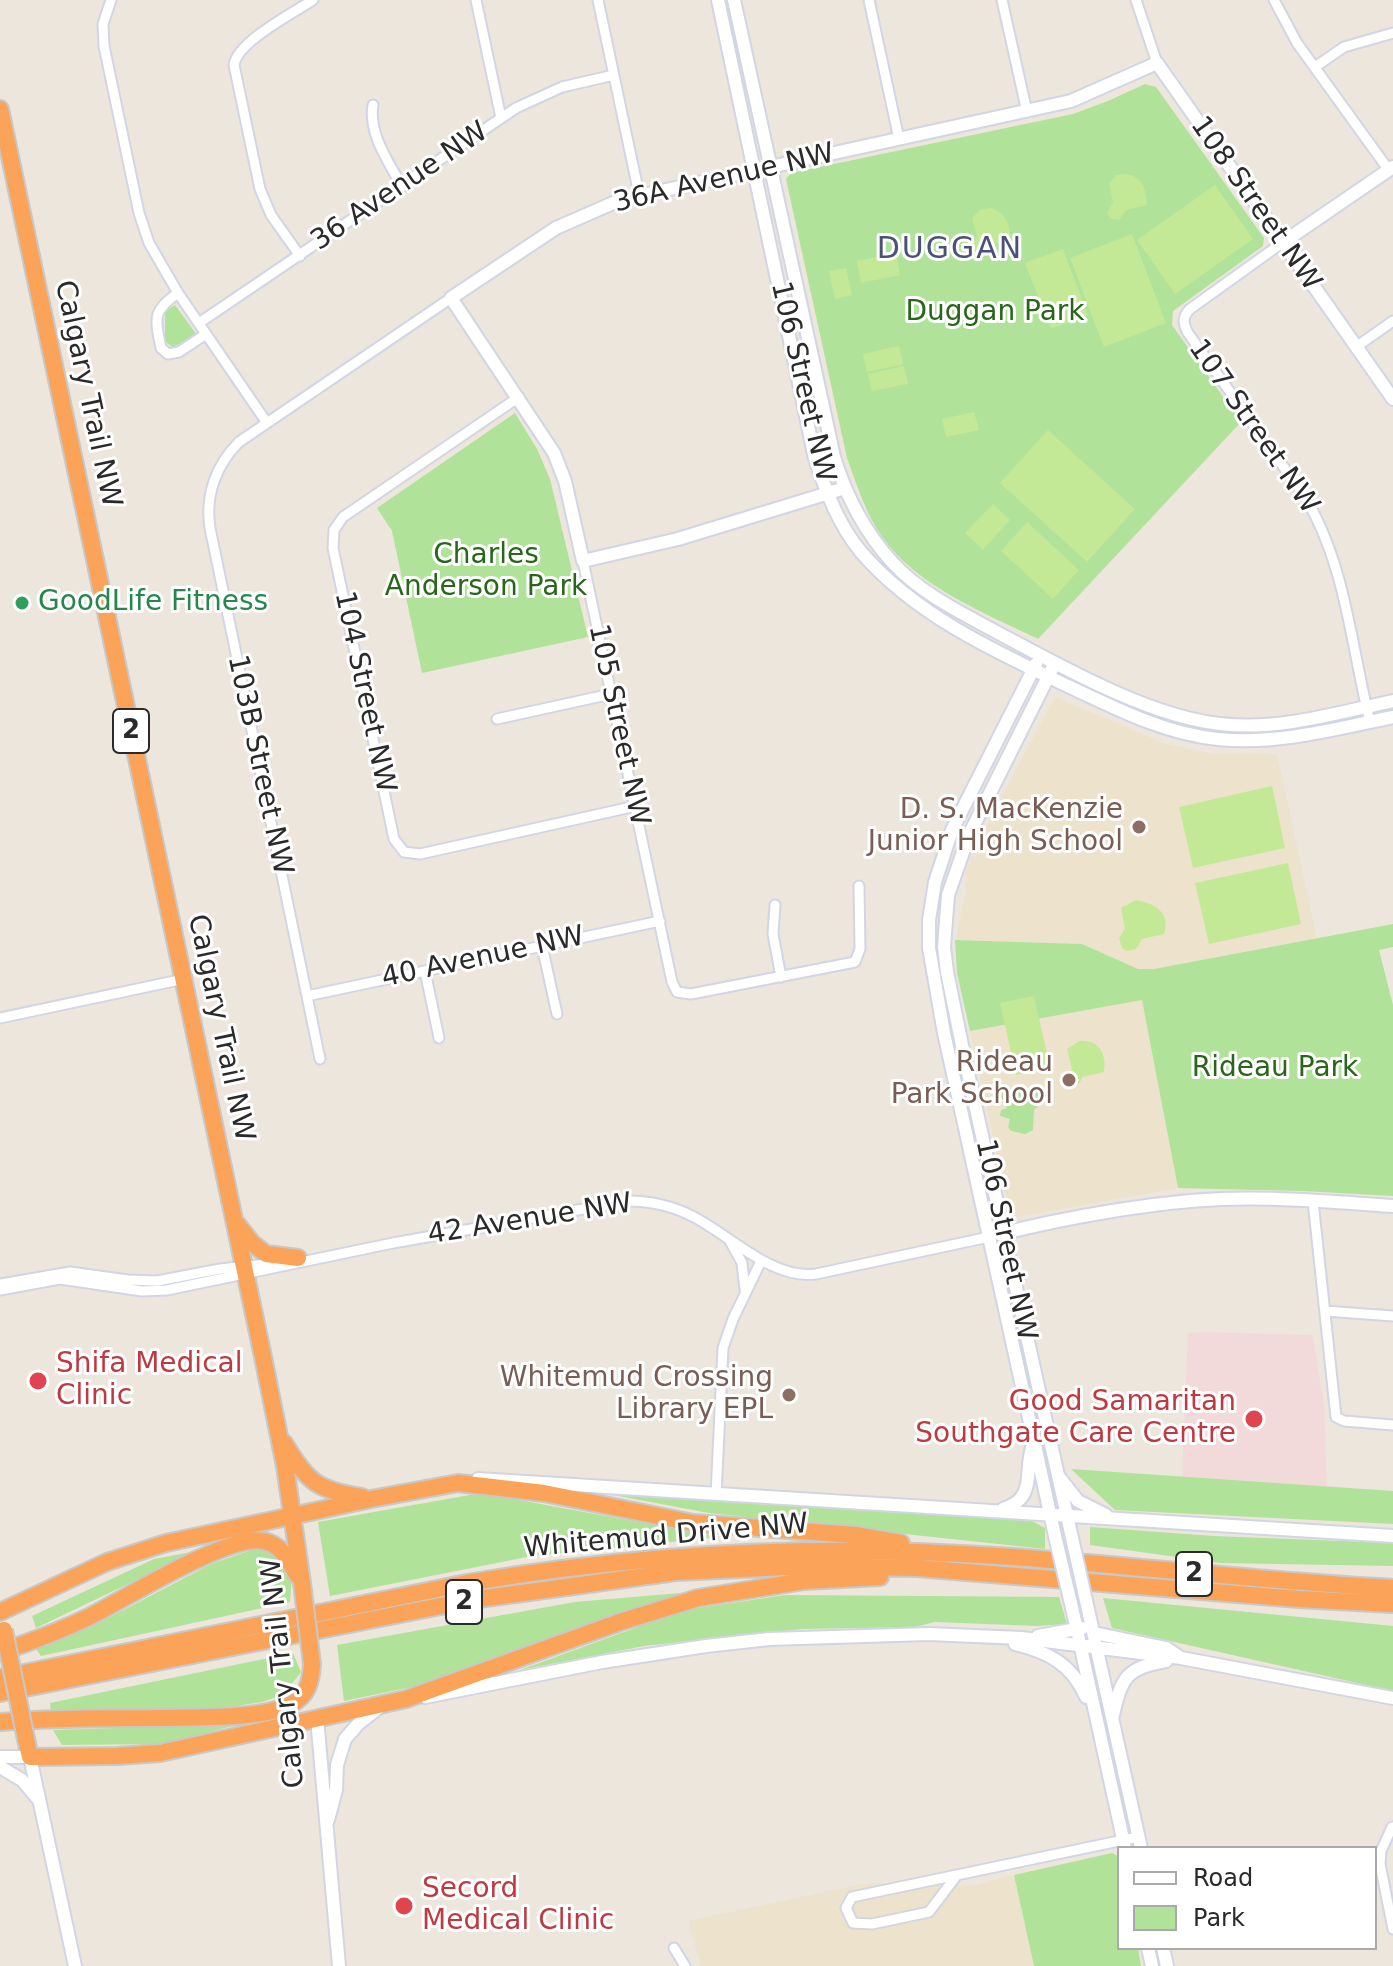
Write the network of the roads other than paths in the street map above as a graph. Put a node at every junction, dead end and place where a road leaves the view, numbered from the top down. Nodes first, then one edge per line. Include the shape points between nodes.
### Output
1 (111, 0) edge
2 (313, 0) edge
3 (476, 0) edge
4 (598, 0) edge
5 (718, 0) edge
6 (734, 0) edge
7 (869, 0) edge
8 (1002, 0) edge
9 (1136, 0) edge
10 (1274, 0) edge
11 (1393, 33) edge
12 (1157, 63) junction
13 (1315, 67) junction
14 (614, 75) junction
15 (373, 105) dead end
16 (0, 109) edge
17 (1027, 112) junction
18 (501, 118) junction
19 (899, 139) junction
20 (770, 166) junction
21 (1390, 168) edge
22 (754, 169) junction
23 (402, 187) junction
24 (639, 194) junction
25 (1282, 243) junction
26 (300, 256) junction
27 (178, 293) junction
28 (451, 298) junction
29 (1393, 321) edge
30 (199, 323) junction
31 (206, 334) junction
32 (1356, 347) junction
33 (519, 397) junction
34 (1393, 399) edge
35 (267, 423) junction
36 (218, 471) joint
37 (845, 488) junction
38 (828, 495) junction
39 (583, 561) junction
40 (1041, 655) junction
41 (1055, 663) junction
42 (1033, 668) junction
43 (1048, 676) junction
44 (611, 694) junction
45 (1393, 701) edge
46 (1366, 706) junction
47 (1393, 717) edge
48 (497, 719) dead end
49 (1370, 722) junction
50 (636, 806) junction
51 (859, 886) dead end
52 (775, 905) dead end
53 (660, 921) junction
54 (542, 946) junction
55 (425, 971) junction
56 (781, 977) junction
57 (184, 979) junction
58 (307, 996) junction
59 (557, 1014) dead end
60 (0, 1018) edge
61 (439, 1038) dead end
62 (320, 1059) dead end
63 (1313, 1201) junction
64 (1393, 1206) edge
65 (235, 1220) junction
66 (1004, 1233) junction
67 (727, 1236) junction
68 (989, 1237) junction
69 (306, 1258) junction
70 (761, 1261) junction
71 (245, 1271) junction
72 (0, 1284) edge
73 (0, 1290) edge
74 (745, 1293) junction
75 (1325, 1311) junction
76 (1393, 1316) edge
77 (1393, 1425) edge
78 (279, 1436) junction
79 (1034, 1442) junction
80 (1057, 1475) junction
81 (458, 1483) junction
82 (716, 1495) junction
83 (371, 1499) junction
84 (996, 1511) junction
85 (1051, 1515) junction
86 (292, 1516) junction
87 (1066, 1517) junction
88 (1113, 1518) junction
89 (1393, 1536) edge
90 (957, 1553) junction
91 (917, 1568) junction
92 (1393, 1579) edge
93 (302, 1583) junction
94 (1393, 1588) edge
95 (1298, 1591) junction
96 (1393, 1604) edge
97 (1393, 1615) edge
98 (1, 1618) edge
99 (1091, 1622) junction
100 (1077, 1630) junction
101 (979, 1636) junction
102 (1021, 1638) junction
103 (1080, 1644) junction
104 (1096, 1647) junction
105 (0, 1652) edge
106 (1181, 1658) junction
107 (312, 1664) junction
108 (0, 1678) edge
109 (0, 1693) edge
110 (1393, 1698) edge
111 (406, 1699) junction
112 (381, 1706) junction
113 (317, 1718) junction
114 (1112, 1719) junction
115 (0, 1722) edge
116 (1097, 1722) junction
117 (0, 1757) edge
118 (30, 1757) junction
119 (0, 1767) edge
120 (40, 1802) junction
121 (326, 1827) junction
122 (1392, 1827) edge
123 (1140, 1842) edge
124 (1124, 1844) edge
125 (957, 1875) junction
126 (1393, 1929) edge
127 (674, 1948) dead end
128 (75, 1966) edge
129 (339, 1966) edge
130 (685, 1966) edge

1 - 27 street via 103,24 104,46 139,213 153,251
2 - 26 street via 243,47 234,71 260,189
3 - 18 street
4 - 14 street
5 - 22 street, 106 Street NW
6 - 20 street, 106 Street NW
7 - 19 street
8 - 17 street
9 - 12 street, 108 Street NW
10 - 13 street
11 - 13 street via 1358,41
12 - 17 street, 36A Avenue NW via 1090,95
12 - 25 street, 108 Street NW
13 - 21 street
14 - 18 street, 36 Avenue NW via 550,92
14 - 24 street
15 - 23 street via 375,135
16 - 57 highway, Calgary Trail NW / 2
17 - 19 street, 36A Avenue NW
18 - 23 street, 36 Avenue NW
19 - 20 street, 36A Avenue NW
20 - 22 street, 36A Avenue NW
20 - 37 street, 106 Street NW via 829,441
21 - 25 street
22 - 24 street, 36A Avenue NW
22 - 38 street, 106 Street NW via 812,445
23 - 26 street, 36 Avenue NW
24 - 28 street, 36A Avenue NW via 556,228
25 - 32 street, 108 Street NW
25 - 46 street, 107 Street NW via 1190,309 1184,319 1188,333 1320,524 1336,569
26 - 30 street, 36 Avenue NW
27 - 30 street
27 - 31 street via 157,310 161,348 174,354
28 - 33 street, 105 Street NW
28 - 35 street, 36A Avenue NW
29 - 32 street
30 - 31 street
31 - 35 street
32 - 34 street, 108 Street NW
33 - 39 street, 105 Street NW via 559,464
33 - 50 street, 104 Street NW via 343,517 334,530 333,548 394,839 404,852 420,854
35 - 36 street, 36A Avenue NW via 239,442
36 - 58 street, 103B Street NW via 208,503 210,528
37 - 38 street
37 - 40 street, 106 Street NW via 871,537 919,587
38 - 39 street
38 - 42 street, 106 Street NW via 859,550 908,597
39 - 44 street, 105 Street NW
40 - 41 street, 106 Street NW
40 - 42 street, 106 Street NW
41 - 43 street, 106 Street NW
41 - 46 street via 1167,713 1220,724 1278,724
42 - 43 street
42 - 68 street, 106 Street NW via 952,830 929,920 931,973
43 - 49 street via 1156,725 1214,739 1277,740
43 - 66 street, 106 Street NW via 969,835 948,895 945,922 947,972
44 - 48 street
44 - 50 street, 105 Street NW
45 - 46 street
46 - 49 street, 107 Street NW
47 - 49 street
50 - 53 street, 105 Street NW
51 - 56 street via 860,949 855,962
52 - 56 street via 773,934
53 - 54 street, 40 Avenue NW
53 - 56 street, 105 Street NW via 677,992
54 - 55 street, 40 Avenue NW
54 - 59 street
55 - 58 street, 40 Avenue NW
55 - 61 street
57 - 60 street
57 - 65 highway, Calgary Trail NW / 2
58 - 62 street, 103B Street NW
63 - 64 street, 42 Avenue NW
63 - 66 street, 42 Avenue NW via 1181,1202
63 - 75 street
65 - 69 highway via 262,1252
65 - 71 highway, Calgary Trail NW / 2
66 - 68 street, 42 Avenue NW
66 - 80 street, 106 Street NW
67 - 69 street, 42 Avenue NW via 672,1208 628,1201
67 - 70 street, 42 Avenue NW
67 - 74 street via 742,1263
68 - 70 street, 42 Avenue NW via 816,1274 796,1274
68 - 79 street, 106 Street NW
69 - 71 street, 42 Avenue NW
69 - 71 street, 42 Avenue NW via 298,1265
70 - 74 street
71 - 72 street, 42 Avenue NW via 220,1269 157,1281 70,1272
71 - 73 street, 42 Avenue NW via 156,1291 68,1279
71 - 78 highway, Calgary Trail NW / 2
74 - 82 street via 722,1354
75 - 76 street
75 - 77 street via 1336,1417
78 - 83 highway via 303,1472 319,1485
78 - 86 highway, Calgary Trail NW / 2
79 - 84 street via 1023,1497
79 - 85 street, 106 Street NW
80 - 87 street, 106 Street NW
80 - 88 street via 1078,1501
81 - 82 street, Whitemud Drive NW via 486,1479
81 - 83 highway
81 - 90 highway via 544,1493 693,1523 855,1535
82 - 84 street, Whitemud Drive NW
83 - 86 highway
84 - 85 street, Whitemud Drive NW
85 - 87 street, Whitemud Drive NW
85 - 100 street, 106 Street NW, bridge
86 - 93 highway, Calgary Trail NW
86 - 98 highway via 125,1556 82,1572
87 - 88 street, Whitemud Drive NW
87 - 99 street, 106 Street NW, bridge
88 - 89 street, Whitemud Drive NW
90 - 95 highway, Whitemud Drive NW / 2
90 - 108 highway, Whitemud Drive NW / 2 via 817,1550 677,1556 509,1576
91 - 95 highway, Whitemud Drive NW / 2
91 - 109 highway, Whitemud Drive NW / 2 via 737,1568 570,1585
91 - 111 highway via 883,1577 804,1581 698,1598
92 - 95 highway
93 - 105 highway via 273,1544 245,1541 65,1628
93 - 107 highway, Calgary Trail NW, bridge
94 - 95 highway, Whitemud Drive NW / 2
95 - 96 highway, Whitemud Drive NW / 2
95 - 97 highway
98 - 118 highway, bridge
99 - 100 street
99 - 103 street
99 - 104 street, 106 Street NW
99 - 106 street
100 - 102 street
100 - 103 street, 106 Street NW
101 - 102 street
101 - 111 street via 743,1642 641,1655
101 - 116 street via 1042,1651 1069,1668
102 - 103 street
103 - 104 street
103 - 116 street, 106 Street NW
104 - 106 street
104 - 114 street, 106 Street NW
106 - 110 street
106 - 114 street via 1130,1673 1121,1683
107 - 113 highway, Calgary Trail NW
107 - 115 highway via 305,1692 274,1710 210,1717
111 - 112 highway
112 - 113 highway
112 - 121 street via 345,1739
113 - 118 highway via 160,1753
113 - 121 street, Calgary Trail NW
114 - 123 street, 106 Street NW
116 - 124 street, 106 Street NW
117 - 118 street
118 - 120 street
119 - 120 street via 22,1780
120 - 128 street
121 - 129 street, Calgary Trail NW
122 - 126 street via 1380,1864
123 - 124 street
124 - 125 street
125 - 125 street via 852,1897 846,1908 853,1923 872,1924 929,1912
127 - 130 street

